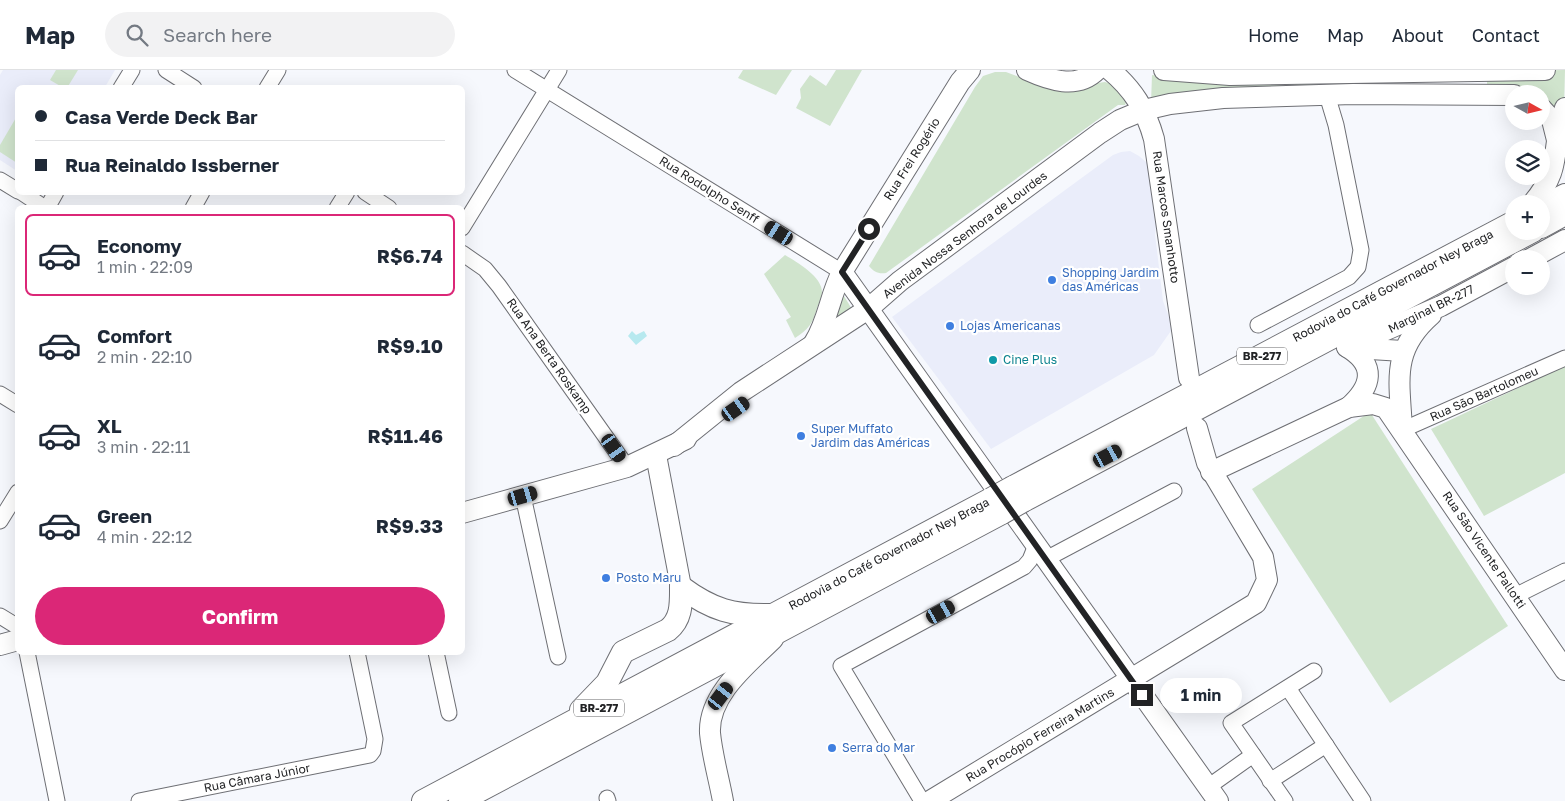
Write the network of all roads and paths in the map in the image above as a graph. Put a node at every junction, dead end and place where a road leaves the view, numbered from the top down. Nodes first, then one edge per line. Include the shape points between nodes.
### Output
1 (132, 70) edge
2 (166, 70) edge
3 (278, 70) edge
4 (515, 70) edge
5 (559, 70) edge
6 (1027, 70) edge
7 (1097, 70) edge
8 (1110, 70) edge
9 (1164, 70) edge
10 (1545, 70) edge
11 (1347, 73) junction
12 (963, 74) edge
13 (123, 85) edge
14 (189, 85) edge
15 (269, 85) edge
16 (547, 90) junction
17 (1353, 94) junction
18 (1327, 95) junction
19 (1505, 95) edge
20 (1565, 108) edge
21 (1144, 110) junction
22 (1550, 118) edge
23 (1336, 125) junction
24 (1558, 144) junction
25 (0, 180) edge
26 (15, 189) edge
27 (24, 195) edge
28 (369, 195) edge
29 (1540, 195) edge
30 (1565, 195) edge
31 (1550, 202) edge
32 (41, 205) edge
33 (384, 205) edge
34 (1565, 214) edge
35 (1550, 222) edge
36 (465, 223) edge
37 (1505, 226) edge
38 (1516, 240) edge
39 (1565, 240) edge
40 (1547, 250) edge
41 (465, 255) edge
42 (842, 272) junction
43 (1505, 272) edge
44 (900, 282) junction
45 (1441, 306) junction
46 (868, 309) junction
47 (1258, 325) dead end
48 (813, 344) junction
49 (1347, 348) junction
50 (1404, 351) junction
51 (1565, 358) edge
52 (1400, 372) junction
53 (1189, 378) dead end
54 (1368, 380) junction
55 (1228, 393) junction
56 (0, 394) edge
57 (15, 403) edge
58 (1348, 408) junction
59 (1197, 428) dead end
60 (1402, 430) junction
61 (656, 455) junction
62 (627, 466) junction
63 (1212, 472) junction
64 (1174, 491) dead end
65 (523, 496) junction
66 (15, 497) edge
67 (1007, 501) junction
68 (465, 512) edge
69 (0, 521) edge
70 (1041, 552) junction
71 (1565, 571) edge
72 (681, 587) junction
73 (1514, 596) junction
74 (0, 616) edge
75 (778, 623) junction
76 (15, 625) edge
77 (15, 641) edge
78 (0, 645) edge
79 (28, 655) edge
80 (358, 655) edge
81 (437, 655) edge
82 (558, 657) dead end
83 (1565, 670) edge
84 (1314, 671) dead end
85 (1132, 680) junction
86 (1288, 688) junction
87 (449, 714) dead end
88 (565, 726) junction
89 (1326, 746) junction
90 (1252, 755) junction
91 (1270, 781) junction
92 (1213, 794) edge
93 (1358, 800) edge
94 (57, 801) edge
95 (139, 801) edge
96 (424, 801) edge
97 (460, 801) edge
98 (723, 801) edge
99 (922, 801) edge
100 (930, 801) edge
101 (1284, 801) edge

1 - 13 street
2 - 14 street
3 - 15 street
4 - 16 street, Rua Rodolpho Senff
5 - 16 street
6 - 7 main road via 1064,82 1088,76
8 - 21 main road, Rua Marcos Smanhotto via 1131,90
9 - 11 main road via 1230,75
10 - 11 main road
11 - 18 main road via 1336,78
12 - 42 main road, Rua Frei Rogério
16 - 36 street
16 - 42 street, Rua Rodolpho Senff
17 - 18 main road, Avenida Nossa Senhora de Lourdes
17 - 19 main road, Avenida Nossa Senhora de Lourdes
17 - 23 street via 1342,108
18 - 21 main road, Avenida Nossa Senhora de Lourdes via 1223,98
18 - 23 street
20 - 24 main road
21 - 44 main road, Avenida Nossa Senhora de Lourdes via 1109,126
21 - 53 main road, Rua Marcos Smanhotto via 1158,157
22 - 24 main road
23 - 47 street via 1361,250 1360,262 1348,277
24 - 29 main road via 1553,179
25 - 26 street
27 - 32 street
28 - 33 street
30 - 31 highway
34 - 35 highway
37 - 67 highway, Rodovia do Café Governador Ney Braga / BR-277
38 - 55 highway, Rodovia do Café Governador Ney Braga / BR-277
39 - 40 main road
41 - 62 street, Rua Ana Berta Roskamp via 485,269 499,286
42 - 44 main road via 870,286
42 - 46 main road, Rua Rodolpho Senff
42 - 48 main road, Rua Frei Rogério via 824,326
43 - 45 main road, Marginal BR-277
44 - 46 main road, Avenida Nossa Senhora de Lourdes
45 - 49 main road, Marginal BR-277
45 - 50 main road via 1408,339
46 - 48 main road, Avenida Nossa Senhora de Lourdes
46 - 67 main road, Rua Rodolpho Senff
48 - 61 main road, Avenida Nossa Senhora de Lourdes via 744,397
49 - 50 main road
49 - 54 main road via 1364,360
49 - 55 highway
50 - 52 main road
51 - 60 street, Rua São Bartolomeu
52 - 54 main road via 1387,372
52 - 60 main road
54 - 58 main road via 1362,394
55 - 67 highway, Rodovia do Café Governador Ney Braga / BR-277
56 - 57 street
58 - 60 main road, Rua São Vicente Pallotti via 1380,405 1390,412
58 - 63 main road
59 - 63 main road
60 - 73 main road, Rua São Vicente Pallotti
61 - 62 main road, Avenida Nossa Senhora de Lourdes
61 - 72 main road
62 - 65 main road, Avenida Nossa Senhora de Lourdes
63 - 85 main road, Rua Procópio Ferreira Martins via 1263,556 1267,580 1263,593 1247,610
64 - 70 street
65 - 68 main road, Avenida Nossa Senhora de Lourdes
65 - 82 street
66 - 69 street
67 - 70 main road, Rua Rodolpho Senff
67 - 75 highway, Rodovia do Café Governador Ney Braga / BR-277
70 - 85 main road, Rua Rodolpho Senff
70 - 99 street via 1024,567 841,666
71 - 73 street
72 - 75 highway via 724,612
72 - 88 highway via 680,611 675,624 623,652 607,683
73 - 83 main road, Rua São Vicente Pallotti
74 - 76 street
75 - 88 highway, Rodovia do Café Governador Ney Braga / BR-277
75 - 97 highway, Rodovia do Café Governador Ney Braga / BR-277
75 - 98 main road via 721,696 713,714 710,732
77 - 78 main road
79 - 94 street
80 - 95 street, Rua Câmara Júnior via 375,739 373,751 364,758
81 - 87 street
84 - 86 street
85 - 92 main road, Rua Rodolpho Senff
85 - 100 main road, Rua Procópio Ferreira Martins
86 - 89 street
86 - 90 street via 1230,723
88 - 96 highway, Rodovia do Café Governador Ney Braga / BR-277
89 - 91 street
89 - 93 street
90 - 91 street
90 - 92 street
91 - 101 street

